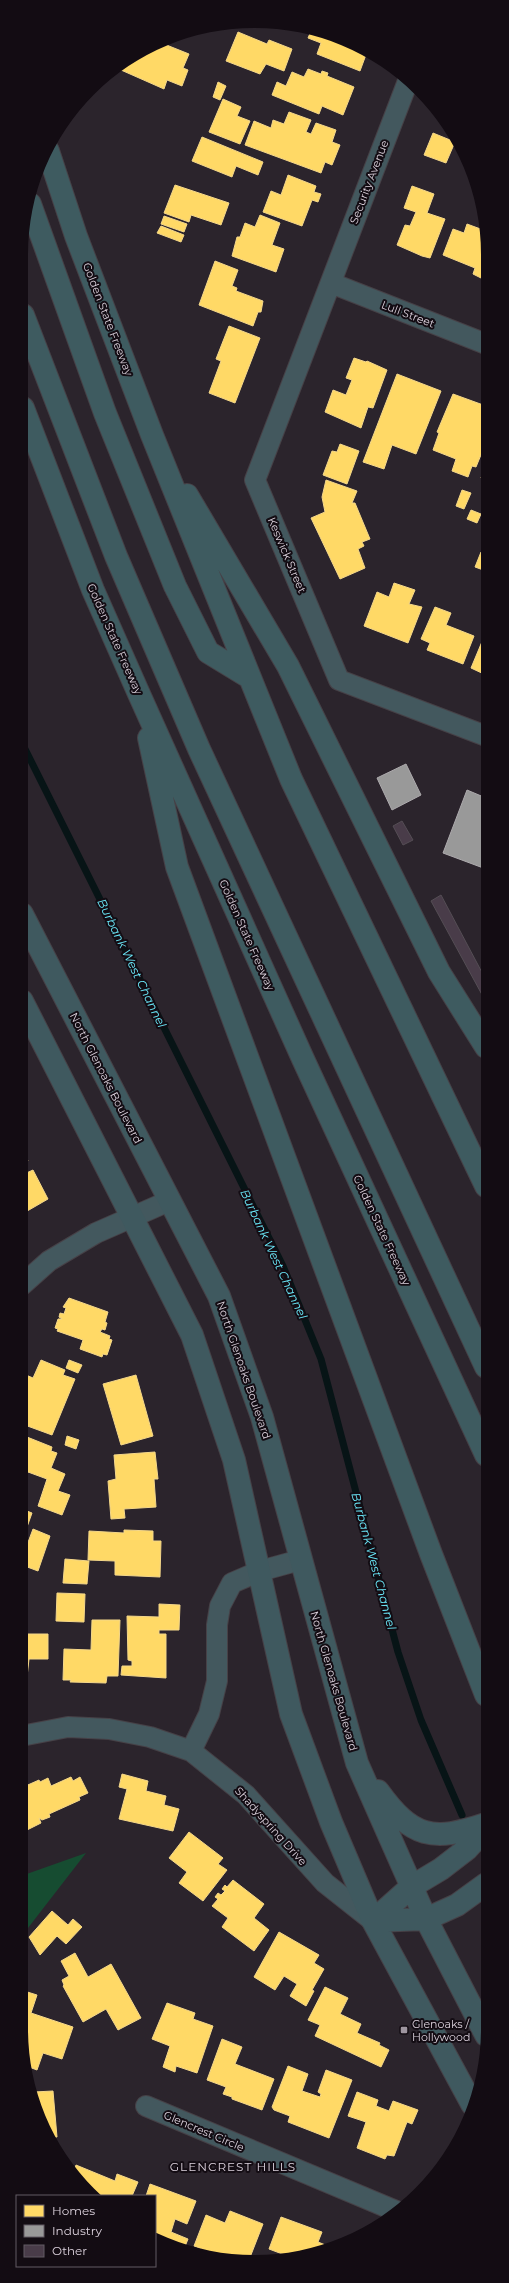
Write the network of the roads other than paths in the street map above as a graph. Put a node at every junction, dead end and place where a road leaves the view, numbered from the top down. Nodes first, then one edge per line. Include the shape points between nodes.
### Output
1 (406, 86) edge
2 (50, 157) edge
3 (32, 210) edge
4 (331, 283) junction
5 (28, 328) edge
6 (481, 342) edge
7 (28, 421) edge
8 (152, 436) junction
9 (249, 677) junction
10 (139, 694) junction
11 (481, 734) edge
12 (28, 926) edge
13 (28, 1013) edge
14 (481, 1039) edge
15 (481, 1176) edge
16 (169, 1201) junction
17 (133, 1216) junction
18 (28, 1279) edge
19 (481, 1356) edge
20 (481, 1444) edge
21 (300, 1560) junction
22 (260, 1571) junction
23 (481, 1683) edge
24 (28, 1735) edge
25 (191, 1751) junction
26 (357, 1763) junction
27 (481, 1826) edge
28 (481, 1834) edge
29 (411, 1887) junction
30 (481, 1889) edge
31 (426, 1920) junction
32 (373, 1921) junction
33 (481, 2025) edge
34 (469, 2099) edge
35 (146, 2106) dead end
36 (391, 2209) edge

1 - 4 street, Security Avenue
2 - 8 highway, Golden State Freeway via 76,236
3 - 9 highway via 104,413 175,586 208,652
4 - 6 street, Lull Street
4 - 11 street, Keswick Street via 255,480 339,680
5 - 19 highway via 116,556 200,749
7 - 10 highway, Golden State Freeway via 93,590
8 - 9 highway, Golden State Freeway
8 - 14 highway via 288,666 438,972
9 - 15 highway, Golden State Freeway via 291,779
10 - 20 highway, Golden State Freeway via 303,1059
10 - 23 highway via 177,867
12 - 16 main road, North Glenoaks Boulevard
13 - 17 main road
16 - 17 street
16 - 21 main road, North Glenoaks Boulevard via 219,1296 238,1346 262,1417
17 - 18 street via 96,1233 48,1261
17 - 22 main road via 192,1335 234,1460
21 - 22 street
21 - 26 main road, North Glenoaks Boulevard
22 - 25 street via 232,1583 220,1606 217,1625 217,1681 209,1714
22 - 32 main road via 291,1714 331,1822
24 - 25 street, Shadyspring Drive via 68,1727 109,1729 150,1737
25 - 32 street, Shadyspring Drive via 246,1795 325,1884
26 - 27 main road via 394,1813 417,1830 439,1835
26 - 29 main road, North Glenoaks Boulevard
28 - 29 main road via 467,1849 445,1866
29 - 31 main road, North Glenoaks Boulevard
29 - 32 main road
30 - 31 main road via 457,1905
31 - 32 main road
31 - 33 main road, North Glenoaks Boulevard
32 - 34 main road
35 - 36 street, Glencrest Circle

